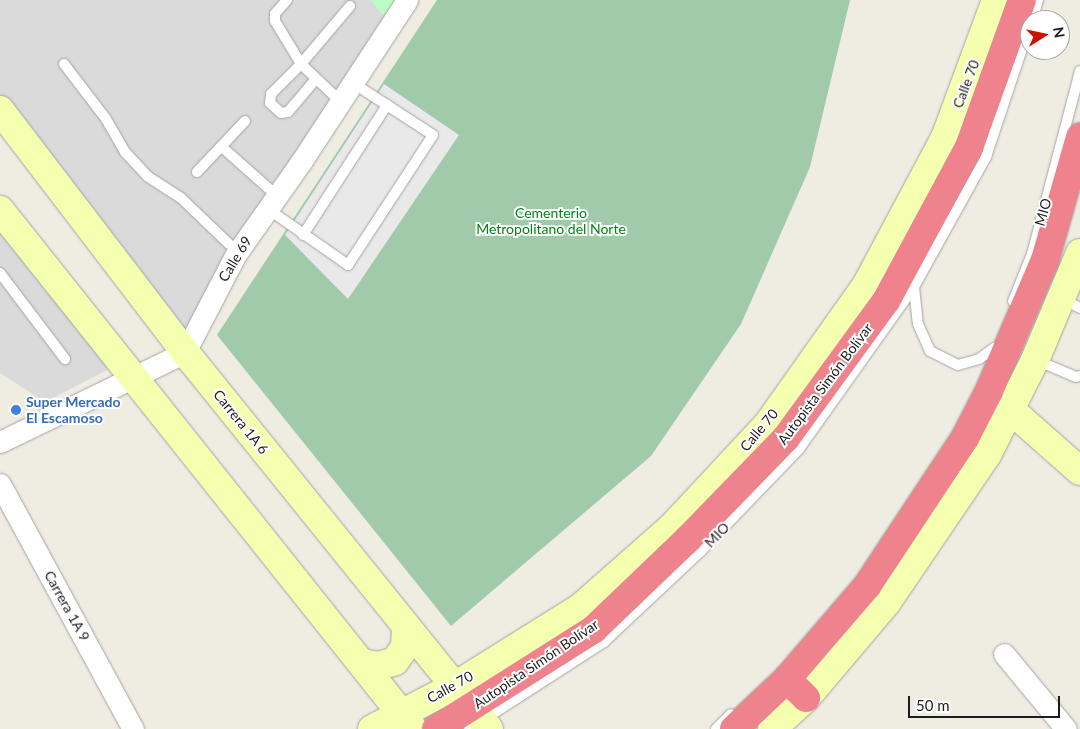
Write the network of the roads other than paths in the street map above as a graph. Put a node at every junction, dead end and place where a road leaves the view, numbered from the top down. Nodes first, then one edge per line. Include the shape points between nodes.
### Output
1 (287, 0) edge
2 (407, 0) edge
3 (996, 0) edge
4 (1022, 0) edge
5 (350, 6) dead end
6 (1020, 55) edge
7 (64, 64) dead end
8 (300, 64) junction
9 (1080, 71) edge
10 (315, 80) junction
11 (353, 83) junction
12 (340, 102) junction
13 (387, 105) junction
14 (0, 110) edge
15 (244, 121) dead end
16 (1080, 137) edge
17 (222, 148) junction
18 (197, 172) dead end
19 (272, 202) junction
20 (0, 210) edge
21 (303, 235) junction
22 (232, 249) junction
23 (1080, 253) edge
24 (0, 274) edge
25 (914, 287) junction
26 (1071, 303) edge
27 (1008, 314) dead end
28 (184, 352) junction
29 (65, 359) dead end
30 (1035, 360) junction
31 (1080, 376) edge
32 (136, 377) junction
33 (1011, 410) junction
34 (0, 442) edge
35 (1080, 471) edge
36 (0, 484) edge
37 (917, 489) dead end
38 (680, 533) junction
39 (406, 626) junction
40 (1004, 654) dead end
41 (362, 663) junction
42 (787, 679) junction
43 (455, 686) junction
44 (806, 698) junction
45 (735, 719) edge
46 (408, 721) edge
47 (478, 722) edge
48 (133, 729) edge
49 (372, 729) edge
50 (436, 729) edge
51 (716, 729) edge
52 (772, 729) edge
53 (1066, 729) edge

1 - 8 lane via 275,14 276,21
2 - 11 street, Calle 69
3 - 38 street, Calle 70 via 945,138 867,284 768,424
4 - 38 highway, Autopista Simón Bolívar via 969,147 886,301 786,438
5 - 8 lane
6 - 25 lane, MIO via 986,157
7 - 22 lane via 106,119 125,152 148,176 181,198
8 - 10 lane
8 - 10 lane via 271,94 270,103 281,113 288,112
9 - 27 lane, MIO via 1032,254
10 - 12 lane
11 - 12 street, Calle 69
11 - 13 lane
12 - 19 street, Calle 69
13 - 21 lane
13 - 21 lane via 433,135 348,265
14 - 28 street, Carrera 1A 6
15 - 17 lane
16 - 42 highway via 1045,260 989,391 965,438 867,586
17 - 18 lane
17 - 19 lane
19 - 21 lane
19 - 22 street, Calle 69
20 - 32 street
22 - 28 street, Calle 69
23 - 26 street
24 - 29 lane
25 - 37 lane via 918,324 930,350 958,364 979,359 996,344 955,432
25 - 47 lane, MIO via 799,449 702,551 604,642
26 - 30 street
28 - 32 street
28 - 39 street, Carrera 1A 6
30 - 31 lane via 1076,378
30 - 33 street
32 - 34 street
32 - 41 street
33 - 35 street
33 - 44 street via 987,455 887,602
36 - 48 street, Carrera 1A 9
38 - 43 street, Calle 70 via 580,608
38 - 47 highway, Autopista Simón Bolívar via 594,629
39 - 41 street via 405,647 395,661 379,666
39 - 43 street, Carrera 1A 6
40 - 53 street
41 - 46 street
42 - 44 highway
42 - 45 highway
43 - 46 street, Calle 70
43 - 47 street, Carrera 1A 6
44 - 52 street
45 - 51 lane
46 - 49 street, Calle 70
47 - 50 highway, Autopista Simón Bolívar

